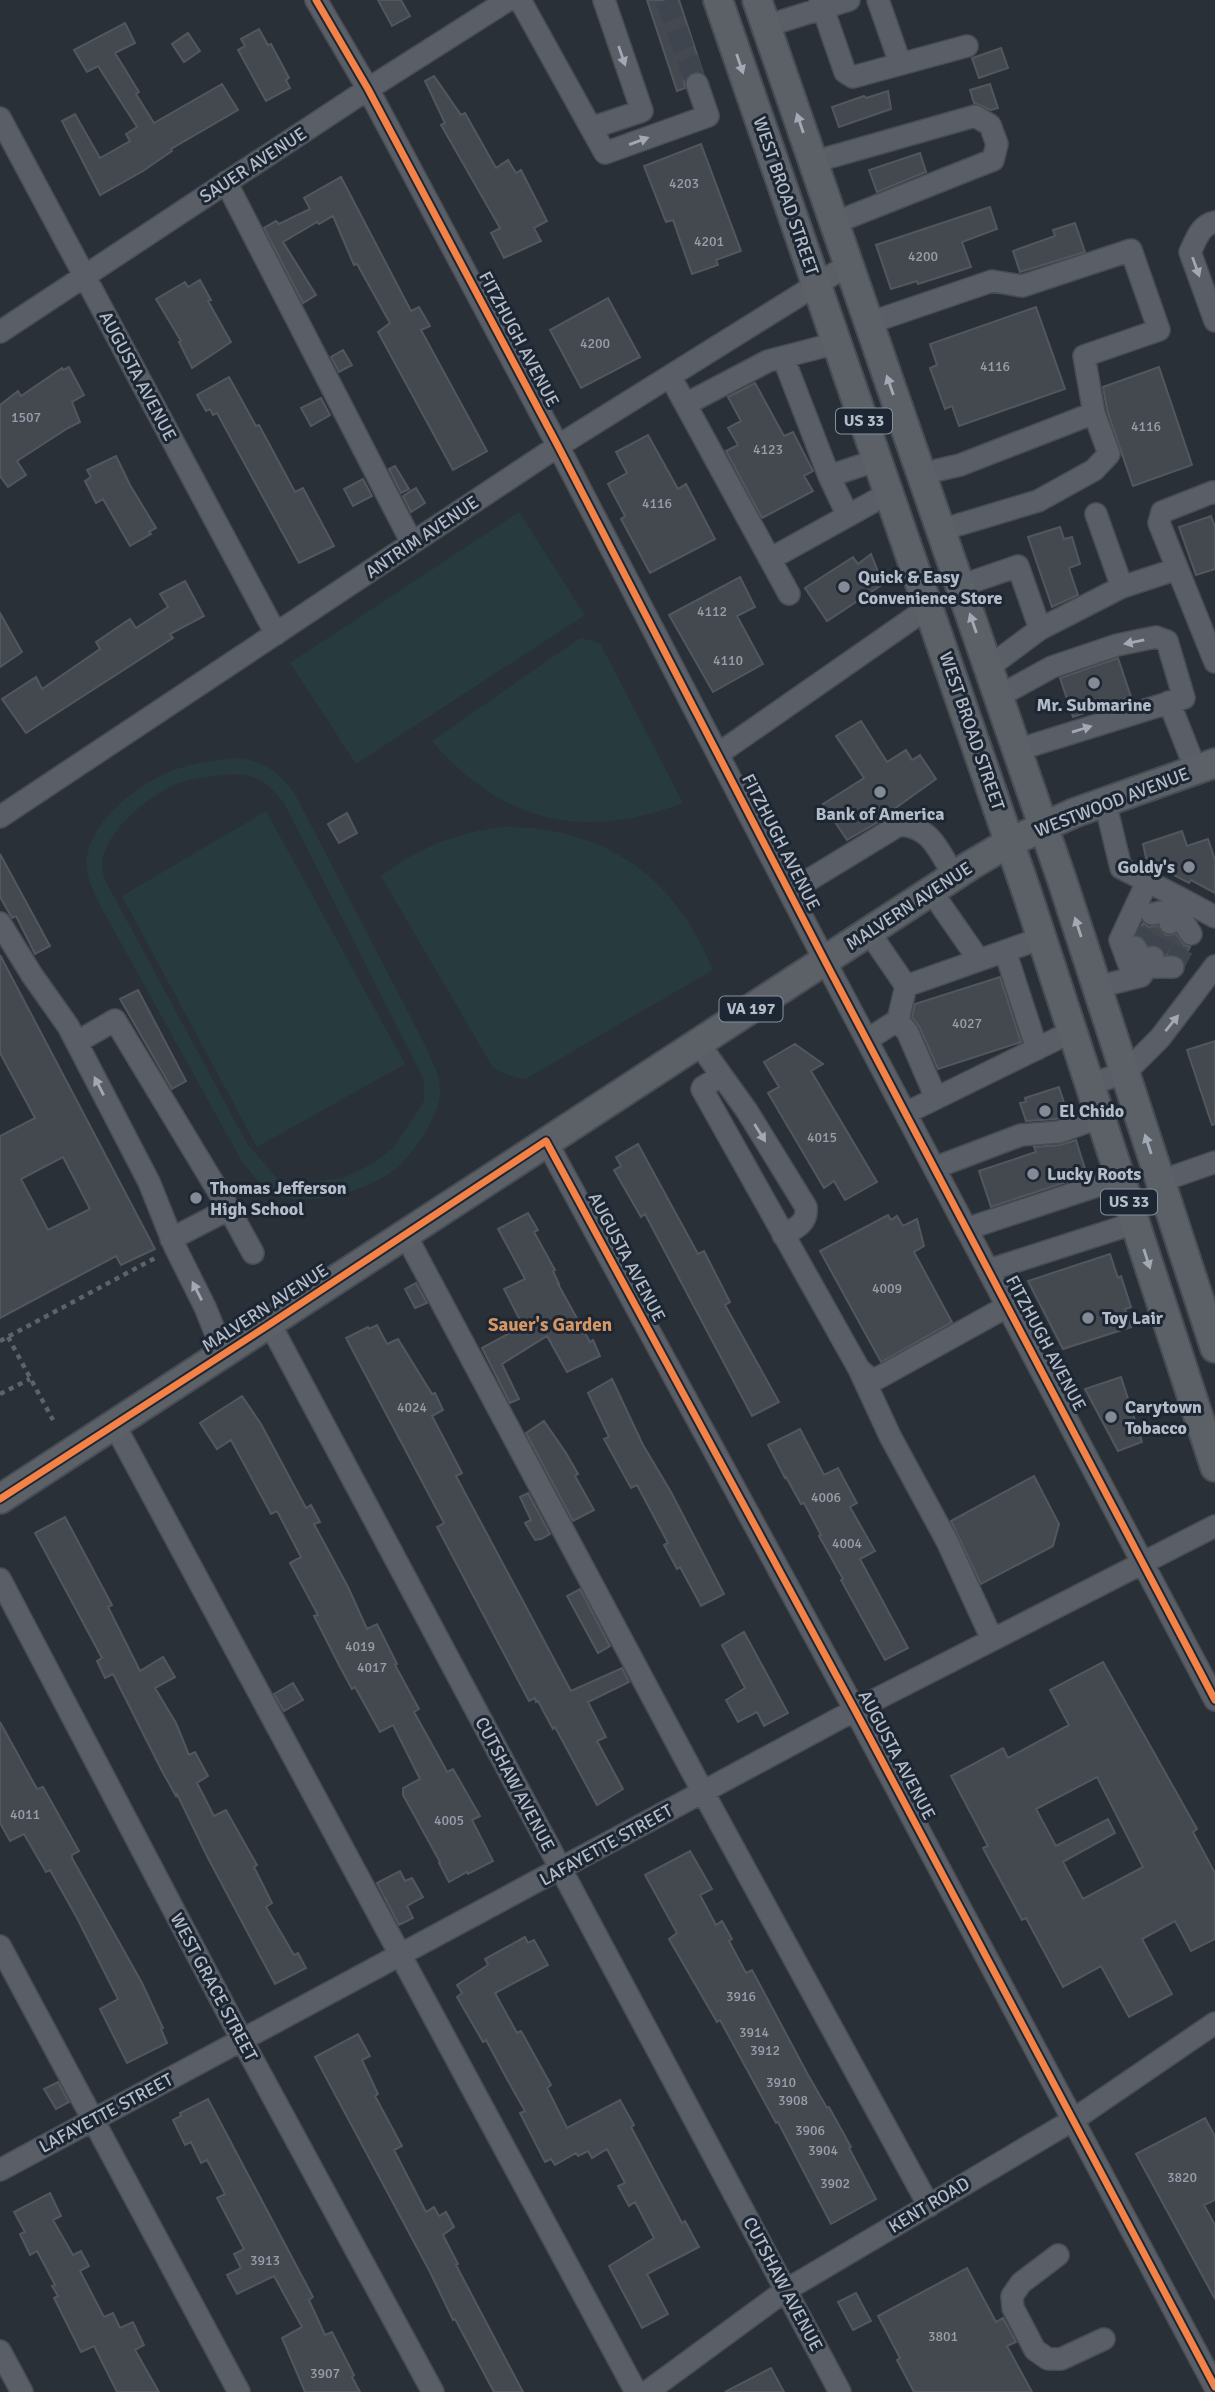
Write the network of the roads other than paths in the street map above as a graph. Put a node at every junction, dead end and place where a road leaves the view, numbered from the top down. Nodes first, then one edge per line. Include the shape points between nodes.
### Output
1 (316, 0) edge
2 (508, 0) edge
3 (520, 0) edge
4 (604, 0) edge
5 (718, 0) edge
6 (849, 0) edge
7 (878, 0) edge
8 (822, 4) edge
9 (762, 13) edge
10 (967, 46) dead end
11 (900, 63) junction
12 (697, 84) tunnel mouth
13 (368, 89) junction
14 (592, 128) junction
15 (3, 132) edge
16 (813, 162) junction
17 (226, 182) junction
18 (1215, 222) edge
19 (834, 223) junction
20 (848, 265) junction
21 (85, 276) junction
22 (816, 285) junction
23 (1214, 312) edge
24 (869, 323) junction
25 (0, 332) edge
26 (837, 343) junction
27 (783, 357) junction
28 (670, 376) junction
29 (686, 404) junction
30 (1094, 413) junction
31 (558, 446) junction
32 (878, 460) junction
33 (922, 474) junction
34 (830, 476) junction
35 (889, 493) junction
36 (1215, 494) edge
37 (1096, 514) dead end
38 (848, 516) junction
39 (944, 539) junction
40 (412, 543) junction
41 (770, 559) junction
42 (913, 561) junction
43 (1177, 569) junction
44 (960, 586) junction
45 (1122, 587) junction
46 (789, 594) dead end
47 (929, 607) junction
48 (1040, 629) junction
49 (276, 634) junction
50 (1215, 662) edge
51 (989, 667) junction
52 (999, 696) junction
53 (1169, 702) junction
54 (1017, 750) junction
55 (718, 754) junction
56 (1205, 767) edge
57 (1105, 802) junction
58 (0, 815) edge
59 (1043, 826) junction
60 (1010, 842) junction
61 (1147, 882) junction
62 (943, 883) junction
63 (789, 892) junction
64 (1169, 911) junction
65 (1214, 916) edge
66 (0, 923) edge
67 (869, 932) junction
68 (1191, 934) dead end
69 (1042, 938) junction
70 (1005, 951) junction
71 (979, 960) junction
72 (825, 961) junction
73 (1142, 962) junction
74 (1215, 966) edge
75 (1173, 967) dead end
76 (906, 986) junction
77 (1097, 987) junction
78 (898, 1020) junction
79 (1073, 1031) junction
80 (867, 1040) junction
81 (77, 1042) junction
82 (699, 1044) junction
83 (1037, 1049) junction
84 (1125, 1073) junction
85 (722, 1076) junction
86 (1090, 1084) junction
87 (936, 1098) junction
88 (906, 1113) junction
89 (1101, 1117) junction
90 (546, 1141) junction
91 (1215, 1162) edge
92 (934, 1168) junction
93 (1121, 1178) junction
94 (1161, 1181) junction
95 (229, 1209) junction
96 (1135, 1223) junction
97 (967, 1229) junction
98 (405, 1234) junction
99 (783, 1235) junction
100 (168, 1246) junction
101 (253, 1253) dead end
102 (989, 1270) junction
103 (1008, 1306) junction
104 (270, 1324) junction
105 (1215, 1348) edge
106 (224, 1354) junction
107 (859, 1369) junction
108 (114, 1424) junction
109 (1215, 1466) edge
110 (0, 1499) edge
111 (1215, 1526) edge
112 (1143, 1561) junction
113 (0, 1579) edge
114 (992, 1639) junction
115 (1215, 1700) edge
116 (855, 1710) junction
117 (703, 1792) junction
118 (561, 1870) junction
119 (0, 1946) edge
120 (401, 1955) junction
121 (1215, 2023) edge
122 (242, 2040) junction
123 (93, 2120) junction
124 (1073, 2120) junction
125 (0, 2170) edge
126 (929, 2206) junction
127 (1058, 2255) dead end
128 (786, 2290) junction
129 (1104, 2339) dead end
130 (0, 2351) edge
131 (1215, 2387) edge
132 (22, 2392) edge
133 (240, 2392) edge
134 (433, 2392) edge
135 (636, 2392) edge
136 (647, 2392) edge
137 (840, 2392) edge

1 - 13 street, FITZHUGH AVENUE
2 - 13 street, SAUER AVENUE
3 - 14 street
4 -> 14 street via 642,111
5 -> 22 main road, WEST BROAD STREET / US 33
6 - 8 street
7 - 11 street
8 - 9 street
8 - 11 street via 845,72 853,77
16 -> 9 main road, WEST BROAD STREET / US 33
10 - 11 street
14 -> 12 street via 605,153 708,116
13 - 17 street, SAUER AVENUE
13 - 31 street, FITZHUGH AVENUE
15 - 21 street, AUGUSTA AVENUE
16 - 19 main road, WEST BROAD STREET / US 33
16 - 19 street via 975,116 990,125 996,144 993,160
17 - 21 street, SAUER AVENUE
17 - 40 street
18 -> 23 street via 1200,231 1190,252
19 - 20 main road, WEST BROAD STREET / US 33
20 - 22 street, ANTRIM AVENUE
20 - 24 main road, WEST BROAD STREET / US 33
21 - 25 street, SAUER AVENUE
21 - 49 street, AUGUSTA AVENUE
22 - 26 main road, WEST BROAD STREET / US 33
22 - 28 street, ANTRIM AVENUE
24 - 30 street via 992,282 1022,286 1131,250 1159,330 1084,356
33 -> 24 main road, WEST BROAD STREET / US 33
26 - 27 street
26 - 32 main road, WEST BROAD STREET / US 33
27 - 29 street
27 - 34 street
28 - 29 street
28 - 31 street, ANTRIM AVENUE
29 - 41 street
30 - 33 street via 960,465
30 - 39 street via 1109,454 1094,470 1038,501
31 - 40 street, ANTRIM AVENUE
31 - 55 street, FITZHUGH AVENUE
32 - 34 street
32 - 35 main road, WEST BROAD STREET / US 33
33 - 39 main road, WEST BROAD STREET / US 33
34 - 38 street
35 - 38 street
35 - 42 main road, WEST BROAD STREET / US 33
36 - 43 street via 1162,512 1159,523
37 - 45 street
38 - 41 street
39 - 42 street
39 - 44 main road, WEST BROAD STREET / US 33
40 - 49 street, ANTRIM AVENUE
41 - 46 street
42 - 47 main road, WEST BROAD STREET / US 33
43 - 45 street
43 - 50 street
44 - 48 street via 1018,566
51 -> 44 main road, WEST BROAD STREET / US 33
45 - 48 street
47 - 55 street
47 - 60 main road, WEST BROAD STREET / US 33
48 - 51 street
49 - 58 street, ANTRIM AVENUE
51 - 52 main road, WEST BROAD STREET / US 33
53 -> 52 street via 1184,698 1167,641 1156,637 1052,667
52 - 54 main road, WEST BROAD STREET / US 33
54 -> 53 street
53 - 56 street
54 - 59 main road, WEST BROAD STREET / US 33
55 - 63 street, FITZHUGH AVENUE
56 - 57 main road, WESTWOOD AVENUE / VA 197
57 - 59 main road, WESTWOOD AVENUE / VA 197
57 - 61 street via 1121,869
59 - 60 main road, WESTWOOD AVENUE / VA 197
77 -> 59 main road, WEST BROAD STREET / US 33
60 - 62 main road, MALVERN AVENUE / VA 197
60 - 69 main road, WEST BROAD STREET / US 33
61 - 64 street
61 - 73 street via 1120,940
62 - 63 street via 934,843 922,830 899,825
62 - 67 main road, MALVERN AVENUE / VA 197
62 - 71 street
63 - 72 street, FITZHUGH AVENUE
64 - 65 street
64 - 68 street
66 - 81 street
67 - 72 main road, MALVERN AVENUE / VA 197
67 - 76 street
69 - 70 street
69 - 79 main road, WEST BROAD STREET / US 33
70 - 71 street
70 - 83 street
71 - 76 street
72 - 80 street, FITZHUGH AVENUE
72 - 82 main road, MALVERN AVENUE / VA 197
73 - 75 street
73 - 77 street
84 -> 74 street via 1160,1038
76 - 78 street
77 - 84 main road, WEST BROAD STREET / US 33
78 - 80 street
78 - 87 street
79 - 83 street
79 - 86 main road, WEST BROAD STREET / US 33
80 - 88 street, FITZHUGH AVENUE
81 - 95 street via 116,1020
100 -> 81 street via 149,1182
82 - 85 street
82 - 90 main road, MALVERN AVENUE / VA 197
83 - 87 street
84 - 86 street
94 -> 84 main road, WEST BROAD STREET / US 33
85 - 99 street via 702,1089
85 -> 99 street via 806,1207 802,1224
86 - 89 main road, WEST BROAD STREET / US 33
87 - 88 street
88 - 92 street, FITZHUGH AVENUE
89 - 92 street via 1059,1132 1021,1136
89 - 93 main road, WEST BROAD STREET / US 33
90 - 98 main road, MALVERN AVENUE / VA 197
90 - 116 street, AUGUSTA AVENUE
91 - 94 street
92 - 97 street, FITZHUGH AVENUE
93 - 96 main road, WEST BROAD STREET / US 33
93 - 97 street
94 - 105 main road, WEST BROAD STREET / US 33
95 - 100 street
95 - 101 street
96 - 102 street
96 -> 109 main road, WEST BROAD STREET / US 33
97 - 102 street, FITZHUGH AVENUE
98 - 104 main road, MALVERN AVENUE / VA 197
98 - 117 street
99 - 107 street
106 -> 100 street via 205,1307
102 - 103 street, FITZHUGH AVENUE
103 - 107 street via 878,1378 869,1378
103 - 112 street, FITZHUGH AVENUE
104 - 106 main road, MALVERN AVENUE / VA 197
104 - 118 street, CUTSHAW AVENUE
106 - 108 main road, MALVERN AVENUE / VA 197
107 - 114 street
108 - 110 main road, MALVERN AVENUE / VA 197
108 - 120 street
111 - 112 street, LAFAYETTE STREET
112 - 114 street, LAFAYETTE STREET
112 - 115 street, FITZHUGH AVENUE
113 - 122 street, WEST GRACE STREET
114 - 116 street, LAFAYETTE STREET
116 - 117 street, LAFAYETTE STREET
116 - 124 street, AUGUSTA AVENUE
117 - 118 street, LAFAYETTE STREET
117 - 126 street
118 - 120 street, LAFAYETTE STREET
118 - 128 street, CUTSHAW AVENUE
119 - 123 street
120 - 122 street, LAFAYETTE STREET
120 - 135 street
121 - 124 street, KENT ROAD
122 - 123 street, LAFAYETTE STREET
122 - 134 street, WEST GRACE STREET
123 - 125 street, LAFAYETTE STREET
123 - 133 street
124 - 126 street, KENT ROAD
124 - 131 street, AUGUSTA AVENUE
126 - 128 street, KENT ROAD
127 - 129 street via 1021,2283 1012,2296 1013,2308 1035,2350 1048,2359 1061,2359
128 - 136 street, KENT ROAD
128 - 137 street, CUTSHAW AVENUE
130 - 132 street

